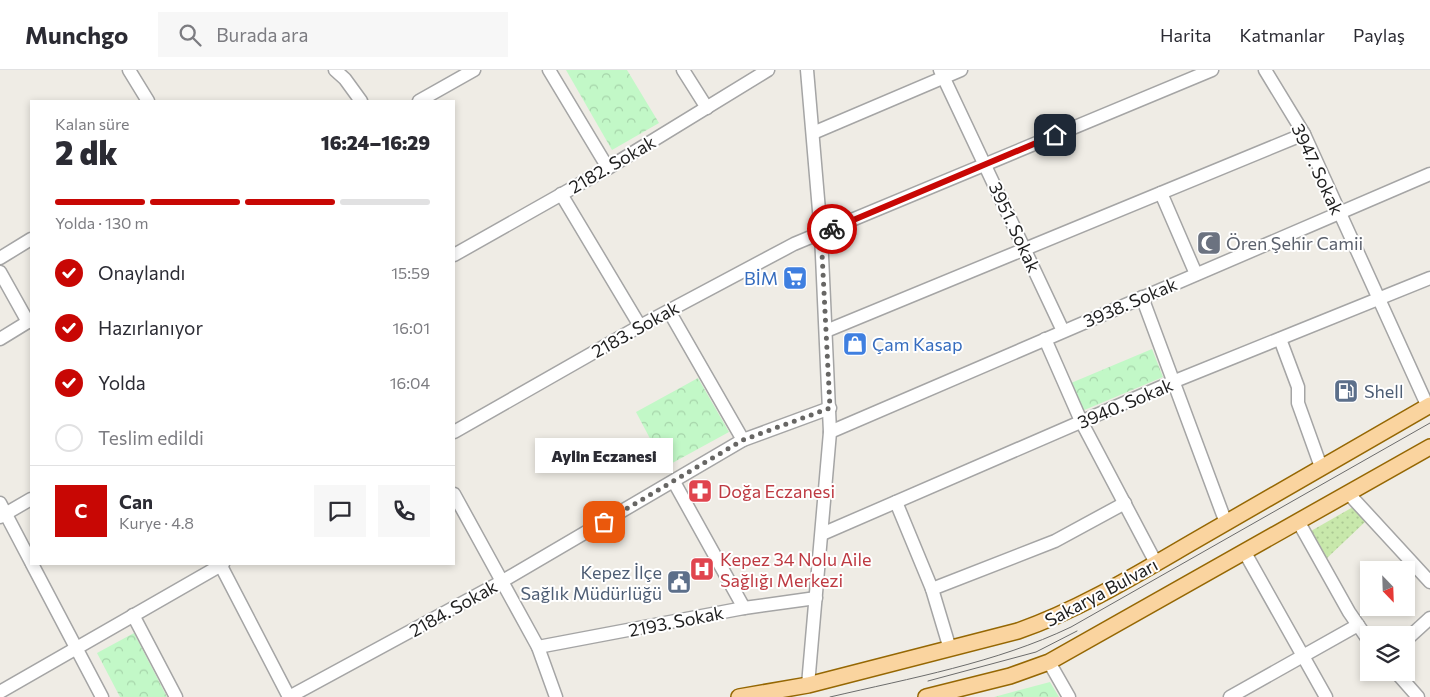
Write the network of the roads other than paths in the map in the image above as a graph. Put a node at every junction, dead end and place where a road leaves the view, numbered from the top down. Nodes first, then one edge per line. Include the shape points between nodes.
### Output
1 (129, 70) edge
2 (335, 70) edge
3 (474, 70) edge
4 (549, 70) edge
5 (683, 70) edge
6 (768, 70) edge
7 (807, 70) edge
8 (961, 70) edge
9 (1212, 70) edge
10 (1265, 70) edge
11 (942, 74) edge
12 (147, 100) edge
13 (359, 100) edge
14 (422, 100) edge
15 (707, 108) junction
16 (812, 134) junction
17 (1304, 134) junction
18 (985, 164) junction
19 (608, 168) junction
20 (1430, 174) edge
21 (1161, 193) junction
22 (561, 194) junction
23 (1339, 214) junction
24 (821, 234) junction
25 (30, 240) edge
26 (1026, 249) junction
27 (455, 254) edge
28 (0, 258) edge
29 (0, 272) edge
30 (1196, 274) junction
31 (1430, 278) edge
32 (1142, 297) junction
33 (1378, 300) junction
34 (669, 310) junction
35 (30, 321) edge
36 (640, 326) junction
37 (826, 331) junction
38 (1064, 331) junction
39 (0, 339) edge
40 (1045, 339) junction
41 (1280, 339) junction
42 (1175, 382) junction
43 (1429, 406) edge
44 (830, 408) junction
45 (1081, 421) junction
46 (455, 431) edge
47 (830, 432) junction
48 (743, 440) junction
49 (1430, 447) edge
50 (1321, 467) junction
51 (674, 482) junction
52 (1348, 493) junction
53 (455, 496) edge
54 (30, 499) edge
55 (896, 502) junction
56 (1125, 503) junction
57 (2, 511) edge
58 (1298, 521) junction
59 (1226, 523) junction
60 (822, 534) junction
61 (1244, 551) junction
62 (30, 560) edge
63 (1156, 563) junction
64 (33, 565) edge
65 (220, 565) edge
66 (223, 565) edge
67 (501, 582) junction
68 (1430, 582) edge
69 (932, 589) junction
70 (816, 598) junction
71 (744, 608) junction
72 (133, 615) junction
73 (1430, 619) edge
74 (1358, 625) junction
75 (1360, 628) edge
76 (1415, 632) edge
77 (76, 648) junction
78 (538, 648) junction
79 (950, 649) junction
80 (1303, 656) junction
81 (1049, 662) junction
82 (1404, 681) edge
83 (0, 692) edge
84 (809, 693) edge
85 (102, 697) edge
86 (176, 697) edge
87 (289, 697) edge
88 (556, 697) edge
89 (740, 697) edge
90 (926, 697) edge
91 (1069, 697) edge
92 (1230, 697) edge
93 (1326, 697) edge
94 (1418, 697) edge

1 - 12 street
2 - 13 street
3 - 14 street
4 - 19 street
5 - 15 street
6 - 15 street, 2182. Sokak
7 - 16 street
8 - 11 street
9 - 18 street, 2183. Sokak
10 - 17 street, 3947. Sokak
11 - 16 street
11 - 18 street, 3951. Sokak
15 - 19 street, 2182. Sokak
16 - 24 street
17 - 21 street
17 - 23 street, 3947. Sokak
18 - 24 street, 2183. Sokak
18 - 26 street, 3951. Sokak
19 - 22 street, 2182. Sokak
20 - 23 street, 3938. Sokak
21 - 26 street
21 - 30 street
22 - 27 street, 2182. Sokak
22 - 36 street
23 - 30 street, 3938. Sokak
23 - 33 street, 3947. Sokak
24 - 34 street, 2183. Sokak via 759,261
24 - 37 street
25 - 28 street
26 - 37 street
26 - 38 street, 3951. Sokak
29 - 35 street
30 - 32 street, 3938. Sokak
31 - 33 street, 3940. Sokak
32 - 38 street, 3938. Sokak
32 - 42 street
33 - 41 street, 3940. Sokak
33 - 43 street, 3947. Sokak
34 - 36 street, 2183. Sokak
34 - 48 street
35 - 39 street
36 - 46 street, 2183. Sokak
37 - 44 street
38 - 40 street, 3938. Sokak
40 - 45 street
40 - 47 street, 3938. Sokak
41 - 42 street, 3940. Sokak
41 - 50 street
42 - 45 street, 3940. Sokak
42 - 59 street
43 - 50 main road, Sakarya Bulvarı
44 - 47 street
44 - 48 street, 2184. Sokak
45 - 55 street, 3940. Sokak
45 - 56 street
47 - 60 street
48 - 51 street, 2184. Sokak
49 - 52 main road, Sakarya Bulvarı
50 - 59 main road, Sakarya Bulvarı
51 - 67 street, 2184. Sokak
51 - 71 street
52 - 58 main road, Sakarya Bulvarı
52 - 68 street
53 - 67 street
54 - 57 street
55 - 60 street, 3940. Sokak
55 - 69 street
56 - 63 street
56 - 69 street via 1054,540
57 - 62 street
58 - 61 main road, Sakarya Bulvarı
58 - 74 street
59 - 63 main road, Sakarya Bulvarı
60 - 70 street
61 - 80 street
61 - 81 main road, Sakarya Bulvarı
63 - 79 main road, Sakarya Bulvarı via 1046,622
64 - 77 street
65 - 72 street
66 - 87 street
67 - 78 street
67 - 87 street, 2184. Sokak
69 - 79 street
70 - 71 street, 2193. Sokak
70 - 84 street
71 - 78 street, 2193. Sokak
72 - 77 street
72 - 86 street
73 - 76 street
74 - 75 street
74 - 80 street
77 - 83 street
77 - 85 street
78 - 88 street
79 - 84 main road, Sakarya Bulvarı
80 - 92 street
80 - 93 street
81 - 90 main road, Sakarya Bulvarı via 1010,676
81 - 91 street
82 - 94 street
84 - 89 main road, Sakarya Bulvarı

